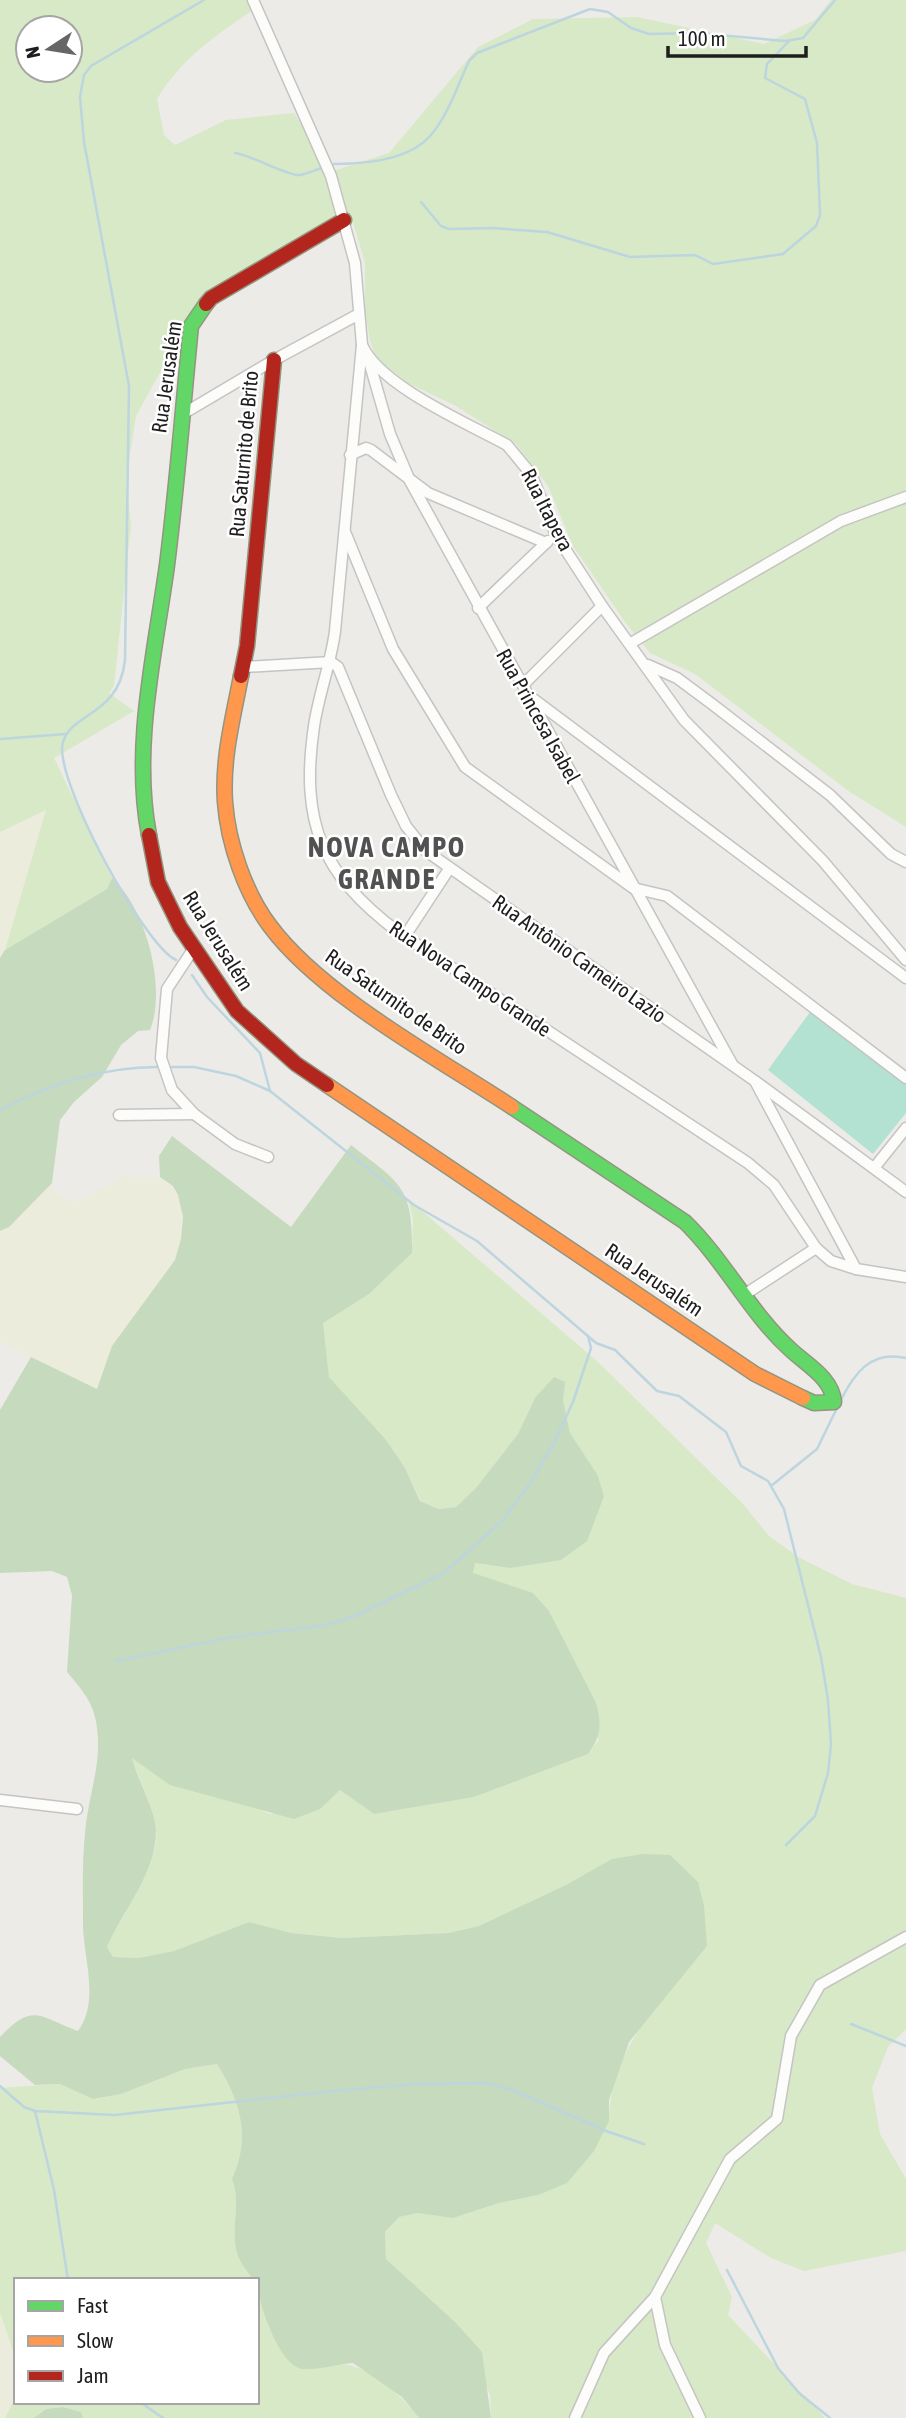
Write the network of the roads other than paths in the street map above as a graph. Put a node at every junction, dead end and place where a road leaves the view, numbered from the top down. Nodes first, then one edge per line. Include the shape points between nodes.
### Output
1 (253, 0) edge
2 (344, 220) junction
3 (359, 314) junction
4 (362, 345) junction
5 (367, 357) junction
6 (274, 360) junction
7 (181, 415) junction
8 (350, 455) junction
9 (410, 481) junction
10 (906, 496) edge
11 (344, 529) junction
12 (556, 535) junction
13 (546, 543) junction
14 (602, 606) junction
15 (478, 608) junction
16 (631, 643) junction
17 (331, 662) junction
18 (647, 665) junction
19 (244, 667) junction
20 (525, 690) junction
21 (906, 862) edge
22 (449, 869) junction
23 (633, 888) junction
24 (405, 936) junction
25 (194, 948) junction
26 (906, 961) edge
27 (906, 978) edge
28 (733, 1066) junction
29 (906, 1078) edge
30 (755, 1081) junction
31 (194, 1114) junction
32 (119, 1115) dead end
33 (906, 1128) edge
34 (268, 1157) dead end
35 (874, 1168) junction
36 (906, 1192) edge
37 (816, 1248) junction
38 (856, 1269) junction
39 (906, 1277) edge
40 (747, 1293) junction
41 (834, 1402) joint
42 (0, 1800) edge
43 (76, 1809) dead end
44 (906, 1937) edge
45 (655, 2297) junction
46 (575, 2418) edge
47 (700, 2418) edge

1 - 2 street, Rua Itapera via 331,176
2 - 3 street, Rua Itapera via 355,263
2 - 7 street, Rua Jerusalém via 202,306 191,326
3 - 4 street, Rua Itapera
3 - 6 street
4 - 5 street, Rua Itapera
4 - 8 street, Rua Nova Campo Grande
5 - 9 street, Rua Princesa Isabel
5 - 12 street, Rua Itapera via 397,383 507,445 531,474
6 - 7 street
6 - 19 street, Rua Saturnito de Brito
7 - 25 street, Rua Jerusalém via 142,783 158,882
8 - 9 street via 371,450
8 - 11 street, Rua Nova Campo Grande
9 - 13 street
9 - 15 street, Rua Princesa Isabel
10 - 16 street via 841,521
11 - 17 street, Rua Nova Campo Grande
11 - 23 street via 393,649 465,767
12 - 13 street
12 - 14 street, Rua Itapera
13 - 15 street
14 - 16 street, Rua Itapera
14 - 20 street
15 - 20 street, Rua Princesa Isabel
16 - 18 street, Rua Itapera
17 - 19 street
17 - 22 street, Rua Antônio Carneiro Lazio via 342,672 406,826 426,851
17 - 24 street, Rua Nova Campo Grande via 314,726 311,804 317,832 330,863 349,890
18 - 21 street via 677,678 723,712 831,795 891,854
18 - 26 street, Rua Itapera via 684,720 823,861
19 - 40 street, Rua Saturnito de Brito via 225,756 225,803 248,888 269,925 347,998 685,1222
20 - 23 street, Rua Princesa Isabel
20 - 27 street
22 - 24 street
22 - 28 street, Rua Antônio Carneiro Lazio
23 - 28 street, Rua Princesa Isabel
23 - 29 street via 667,896
24 - 37 street, Rua Nova Campo Grande via 748,1163 781,1194
25 - 31 street via 167,989 161,1058 172,1090
25 - 41 street, Rua Jerusalém via 237,1011 296,1064 755,1374 814,1403
28 - 30 street, Rua Antônio Carneiro Lazio
30 - 35 street, Rua Antônio Carneiro Lazio
30 - 38 street
31 - 32 street
31 - 34 street via 235,1144
33 - 35 street
35 - 36 street, Rua Antônio Carneiro Lazio
37 - 38 street, Rua Nova Campo Grande via 831,1261
37 - 40 street
38 - 39 street, Rua Nova Campo Grande
40 - 41 street, Rua Saturnito de Brito via 783,1343 829,1385
42 - 43 street
44 - 45 street via 820,1985 791,2036 776,2119 730,2159
45 - 46 street via 604,2353
45 - 47 street via 665,2345

